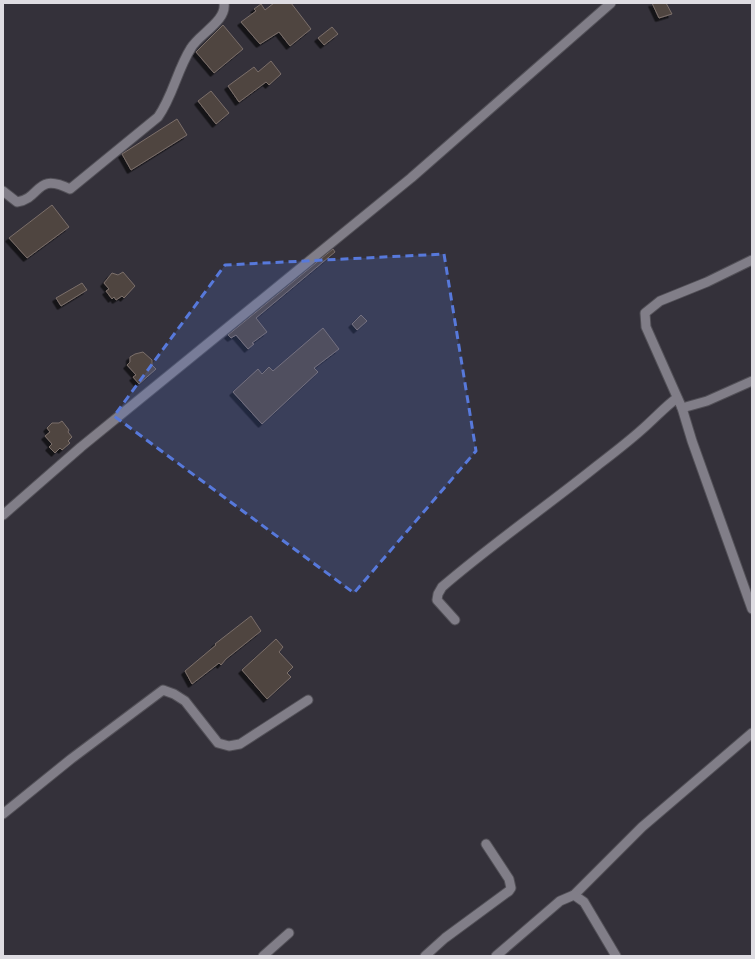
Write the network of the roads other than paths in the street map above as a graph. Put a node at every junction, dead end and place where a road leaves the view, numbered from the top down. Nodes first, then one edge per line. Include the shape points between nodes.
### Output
1 (224, 3) edge
2 (611, 3) edge
3 (3, 191) edge
4 (752, 260) edge
5 (752, 381) edge
6 (677, 398) junction
7 (682, 408) junction
8 (3, 514) edge
9 (752, 609) edge
10 (455, 620) dead end
11 (308, 700) dead end
12 (752, 733) edge
13 (3, 814) edge
14 (486, 844) dead end
15 (574, 895) junction
16 (289, 933) dead end
17 (263, 956) edge
18 (425, 956) edge
19 (496, 956) edge
20 (616, 956) edge

1 - 3 street via 224,12 191,47 166,106 158,117 70,189 58,183 43,184 23,201 16,202
2 - 8 street via 411,178
4 - 6 street via 660,301 645,313 646,327
5 - 7 street via 707,401
6 - 7 street
6 - 10 street via 666,405 619,449 442,587 437,600
7 - 9 street
11 - 13 street via 240,744 229,746 218,743 185,701 163,690
12 - 15 street via 642,827
14 - 18 street via 509,879 511,888
15 - 19 street via 560,901
15 - 20 street via 584,902
16 - 17 street

